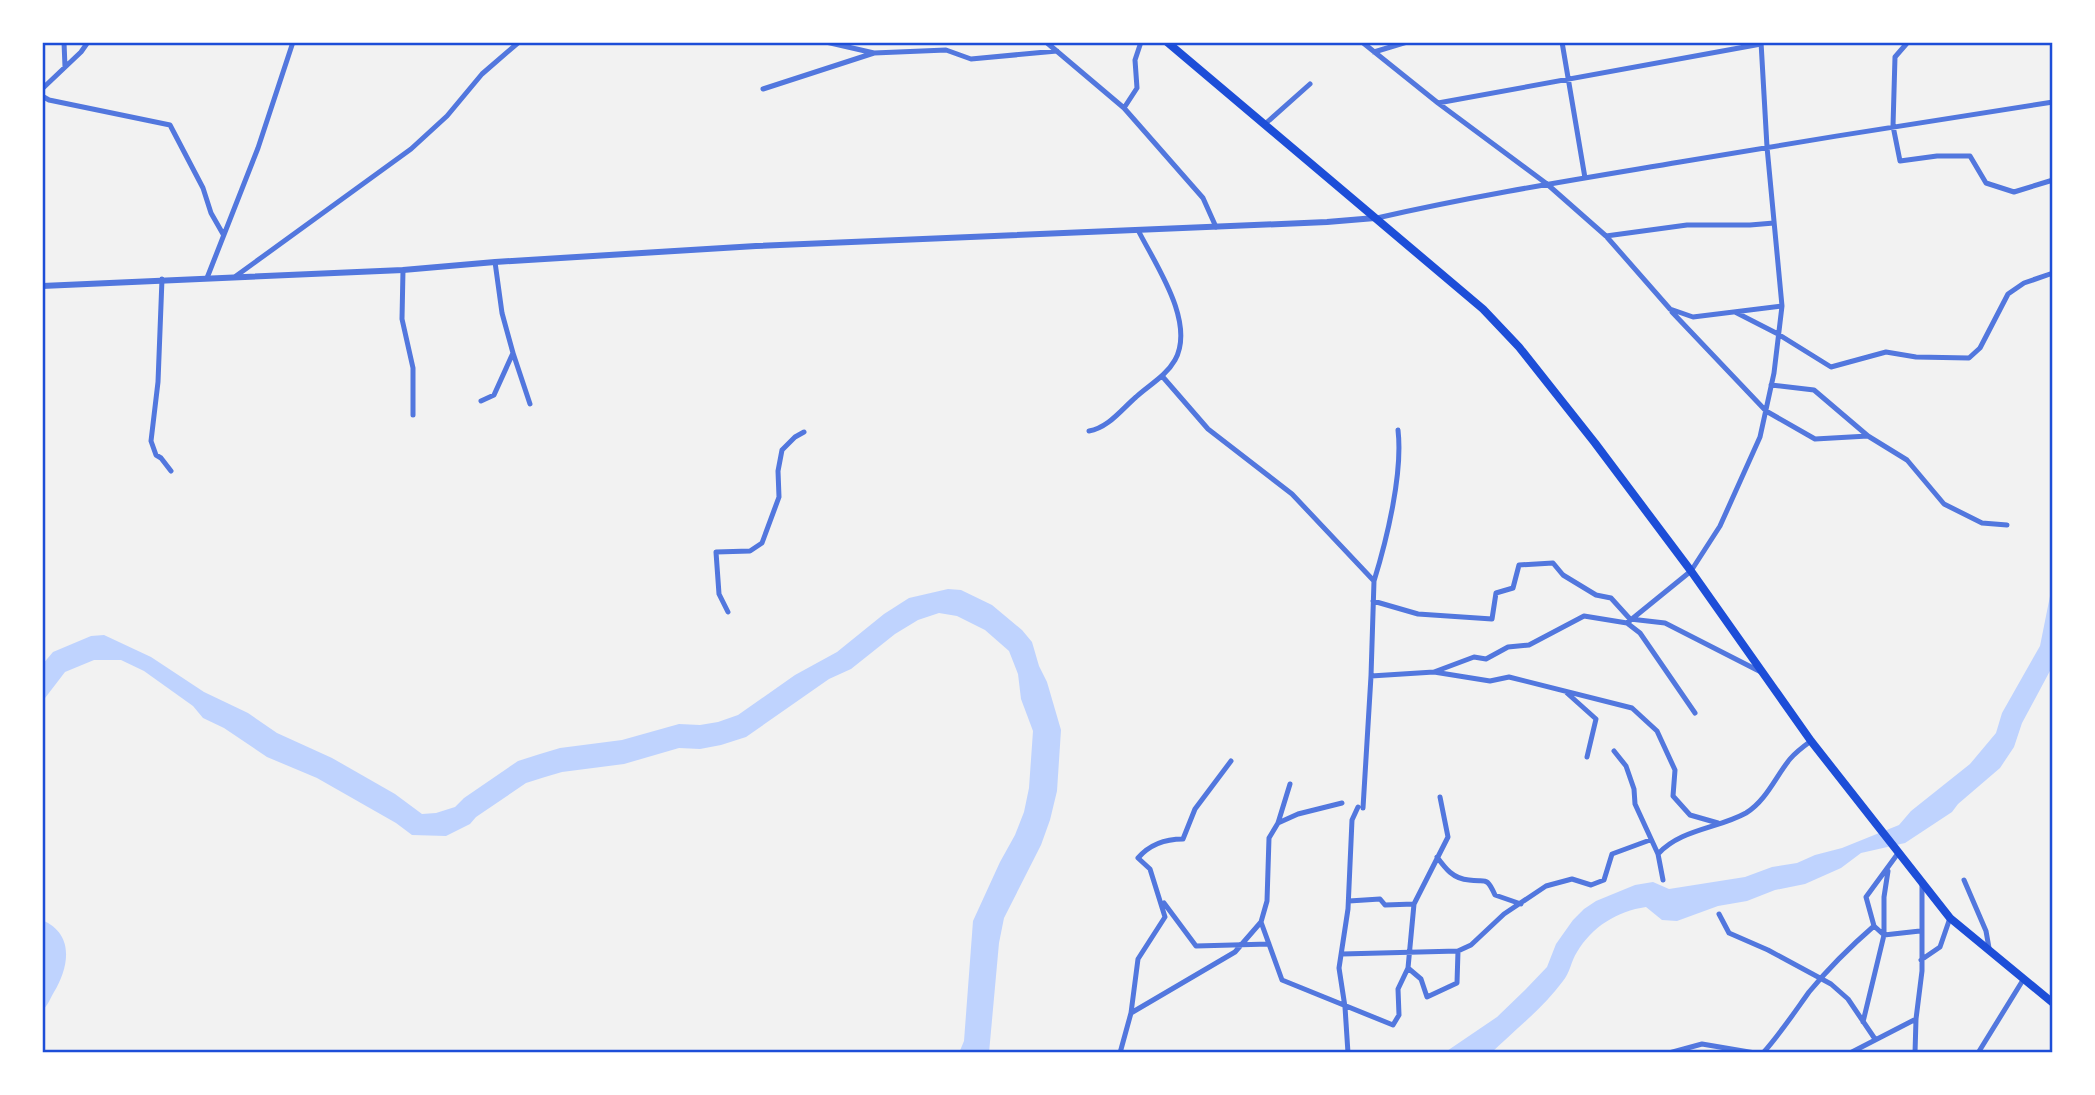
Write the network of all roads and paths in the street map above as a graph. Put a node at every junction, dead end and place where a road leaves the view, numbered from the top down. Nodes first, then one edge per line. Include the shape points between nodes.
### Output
1 (64, 42) edge
2 (88, 42) edge
3 (293, 42) edge
4 (519, 42) edge
5 (826, 42) edge
6 (1046, 42) edge
7 (1141, 42) edge
8 (1167, 42) edge
9 (1362, 42) edge
10 (1407, 42) edge
11 (1562, 42) edge
12 (1908, 42) edge
13 (1761, 43) edge
14 (1057, 51) junction
15 (1374, 52) junction
16 (874, 53) junction
17 (65, 67) junction
18 (1569, 79) junction
19 (1310, 84) dead end
20 (42, 89) edge
21 (763, 89) dead end
22 (42, 96) edge
23 (2053, 102) edge
24 (1438, 103) junction
25 (1124, 108) junction
26 (1265, 124) junction
27 (1893, 126) junction
28 (1767, 148) junction
29 (1585, 178) junction
30 (2053, 180) edge
31 (1547, 184) junction
32 (1377, 218) junction
33 (1774, 223) junction
34 (1216, 226) junction
35 (1138, 230) junction
36 (223, 234) junction
37 (1606, 236) junction
38 (495, 262) junction
39 (403, 270) junction
40 (2053, 273) edge
41 (236, 276) junction
42 (207, 278) junction
43 (162, 279) junction
44 (42, 286) edge
45 (1782, 306) junction
46 (1670, 309) junction
47 (1735, 312) junction
48 (1778, 334) junction
49 (513, 353) junction
50 (1163, 376) junction
51 (1771, 385) junction
52 (481, 401) dead end
53 (530, 404) dead end
54 (1766, 411) junction
55 (413, 415) dead end
56 (1398, 430) dead end
57 (1089, 431) dead end
58 (804, 432) dead end
59 (1868, 436) junction
60 (171, 471) dead end
61 (2007, 524) dead end
62 (1691, 571) junction
63 (1374, 581) junction
64 (1373, 601) junction
65 (728, 612) dead end
66 (1629, 621) junction
67 (1434, 672) junction
68 (1761, 672) junction
69 (1371, 676) junction
70 (1565, 691) junction
71 (1695, 713) dead end
72 (1811, 741) junction
73 (1614, 751) dead end
74 (1587, 757) dead end
75 (1231, 761) dead end
76 (1290, 784) dead end
77 (1440, 797) dead end
78 (1342, 803) dead end
79 (1278, 823) junction
80 (1718, 823) junction
81 (1650, 840) junction
82 (1899, 852) junction
83 (1658, 854) junction
84 (1437, 857) junction
85 (1889, 867) junction
86 (1663, 880) dead end
87 (1964, 880) dead end
88 (1922, 882) junction
89 (1160, 898) junction
90 (1349, 901) junction
91 (1414, 904) junction
92 (1521, 904) junction
93 (1719, 915) dead end
94 (1950, 918) junction
95 (1261, 922) junction
96 (1874, 926) junction
97 (1920, 931) junction
98 (1884, 935) junction
99 (1269, 943) junction
100 (1242, 944) junction
101 (1409, 951) junction
102 (1458, 951) junction
103 (1989, 951) junction
104 (1342, 954) junction
105 (1921, 960) junction
106 (1408, 968) junction
107 (1821, 979) junction
108 (2023, 980) junction
109 (2053, 1003) edge
110 (1345, 1007) junction
111 (1131, 1013) junction
112 (1916, 1019) junction
113 (1863, 1023) junction
114 (1875, 1039) junction
115 (1120, 1053) edge
116 (1348, 1053) edge
117 (1669, 1053) edge
118 (1755, 1053) edge
119 (1763, 1053) edge
120 (1850, 1053) edge
121 (1915, 1053) edge
122 (1978, 1053) edge

1 - 17 street
2 - 17 street
3 - 36 street
4 - 41 street via 411,149
5 - 16 street
6 - 14 street
7 - 25 street via 1135,60 1137,88
8 - 26 main road
9 - 15 street
10 - 15 street
11 - 18 street
12 - 27 street via 1895,57
13 - 18 street
13 - 28 street
14 - 16 street via 971,59 946,50
14 - 25 street
15 - 24 street
16 - 21 street
17 - 20 street
18 - 24 street
18 - 29 street
19 - 26 street
22 - 36 street via 170,125
23 - 27 street
24 - 31 street
25 - 34 street via 1203,198
26 - 32 main road
27 - 28 street
27 - 30 street via 1900,161 1970,156 1986,183 2014,192
28 - 29 street
28 - 33 street
29 - 31 street
31 - 32 street
31 - 37 street
32 - 34 street
32 - 62 main road via 1483,309 1519,347
33 - 37 street via 1687,225
33 - 45 street
34 - 35 street
35 - 38 street
35 - 50 street via 1182,324 1176,358
36 - 42 street
37 - 46 street
38 - 39 street
38 - 49 street
39 - 41 street
39 - 55 street via 402,318 413,368
40 - 48 street via 2008,294 1980,348 1969,358 1886,352 1831,367
41 - 42 street
42 - 43 street
43 - 44 street
43 - 60 street via 158,382 150,441
45 - 47 street
45 - 48 street
46 - 47 street via 1693,317
46 - 54 street
47 - 48 street
48 - 51 street
49 - 52 street via 494,395
49 - 53 street
50 - 57 street via 1102,429
50 - 63 street via 1208,429 1292,494
51 - 54 street
51 - 59 street via 1814,390
54 - 59 street via 1815,439
54 - 62 street via 1760,437 1720,526
56 - 63 street via 1400,447 1389,521
58 - 65 street via 782,450 779,497 762,543 750,551 716,552 719,594
59 - 61 street via 1907,460 1944,504 1982,523
62 - 66 street
62 - 68 main road
63 - 64 street
64 - 66 street via 1418,614 1492,619 1496,593 1513,588 1519,565 1553,563 1563,575 1596,595 1611,598
64 - 69 street
66 - 67 street via 1584,616 1529,645
66 - 68 street via 1665,623
66 - 71 street
67 - 69 street
67 - 70 street via 1490,681 1509,677
68 - 72 main road
69 - 90 street via 1361,808 1352,820
70 - 74 street via 1595,719
70 - 80 street via 1632,708 1657,731 1675,770 1673,796 1690,815
72 - 80 street via 1790,759 1747,812
72 - 82 main road
73 - 81 street via 1626,766
75 - 89 street via 1195,809 1183,839 1154,845 1138,858 1150,869
76 - 79 street
77 - 84 street via 1448,837
78 - 79 street
79 - 95 street via 1269,838 1267,901
80 - 83 street via 1666,845
81 - 83 street
81 - 92 street via 1612,854 1604,880 1591,885 1572,879 1559,882 1531,894
82 - 85 street
82 - 88 main road
83 - 86 street
84 - 91 street
84 - 92 street via 1447,872 1468,880 1483,879 1495,895
85 - 96 street via 1866,897
85 - 98 street
87 - 103 street via 1986,931
88 - 94 main road
88 - 97 street
89 - 100 street via 1196,946
89 - 111 street via 1165,917 1138,959
90 - 91 street
90 - 104 street
91 - 101 street
92 - 102 street
93 - 107 street via 1729,933
94 - 103 main road
94 - 105 street via 1940,947
95 - 99 street
95 - 100 street
96 - 98 street
96 - 107 street
97 - 98 street
97 - 105 street
98 - 113 street
99 - 100 street
99 - 110 street via 1282,980
100 - 111 street
101 - 102 street
101 - 104 street
101 - 106 street
102 - 106 street via 1457,983 1427,996 1421,979
103 - 108 main road
104 - 110 street via 1339,968
105 - 112 street
106 - 110 street via 1398,989 1399,1015 1393,1025
107 - 113 street via 1848,999
107 - 119 street
108 - 109 main road
108 - 122 street
110 - 116 street
111 - 115 street
112 - 114 street
112 - 121 street
113 - 114 street
114 - 120 street
117 - 118 street via 1702,1044

